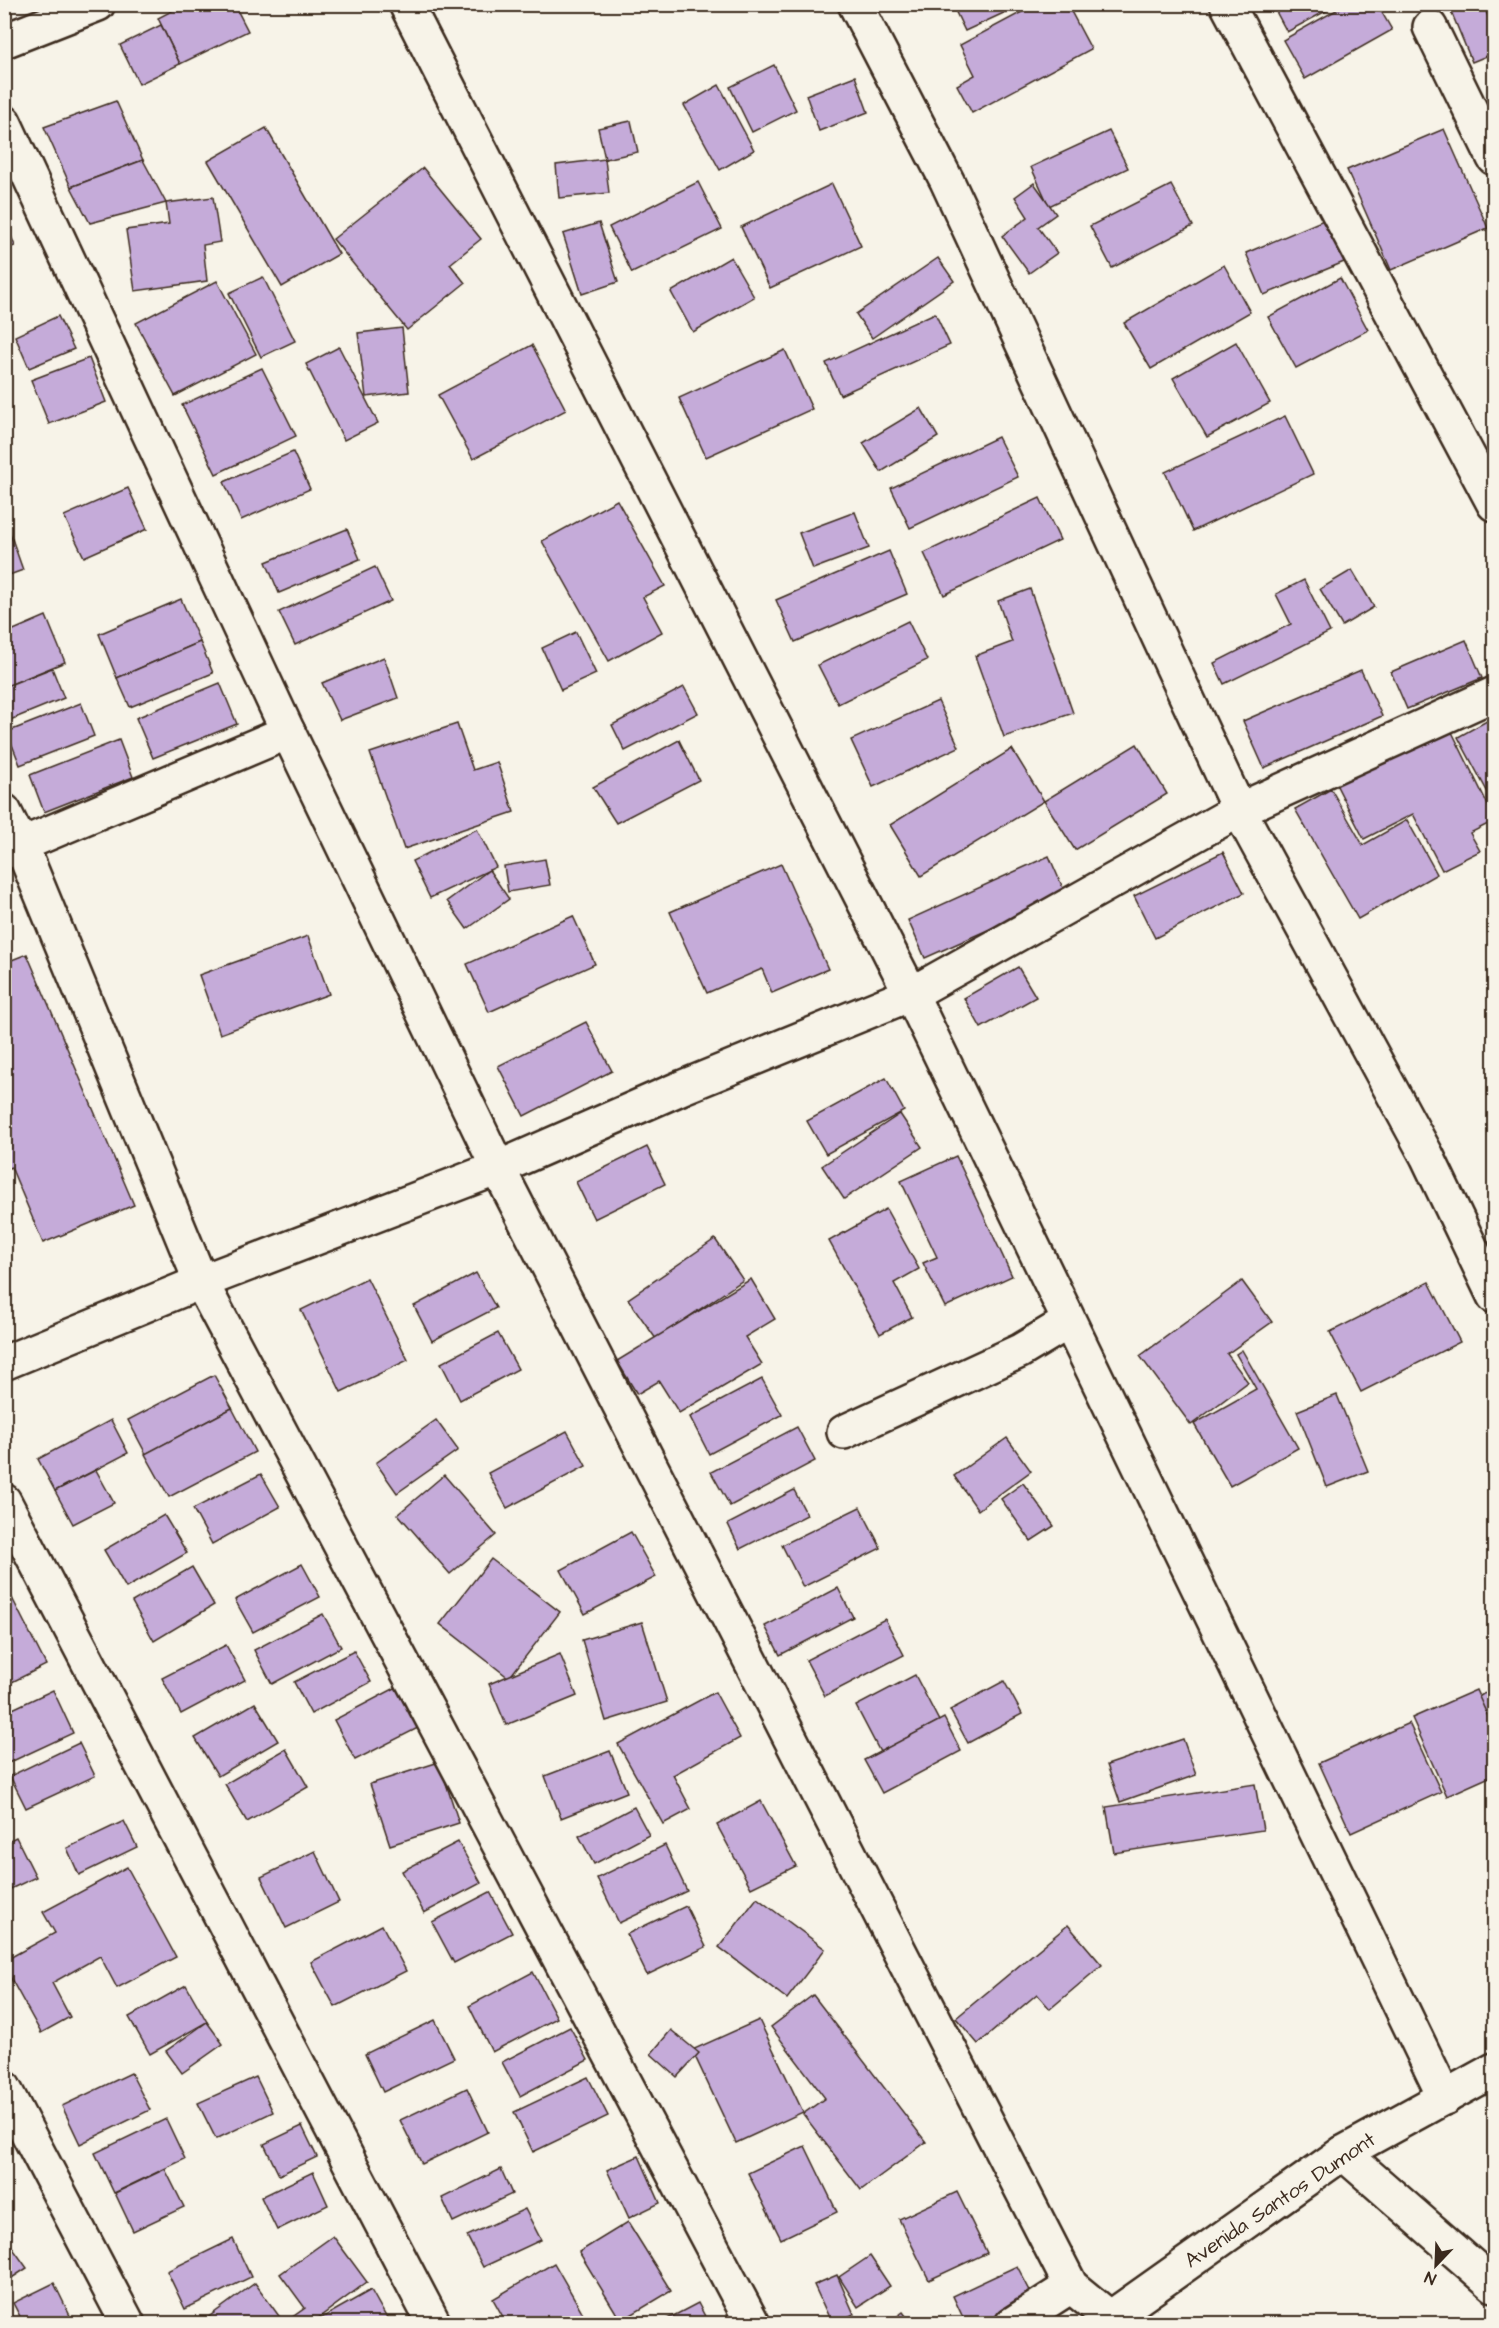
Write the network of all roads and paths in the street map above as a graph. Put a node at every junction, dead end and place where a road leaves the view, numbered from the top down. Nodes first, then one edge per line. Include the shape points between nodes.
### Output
1 (98, 4) edge
2 (406, 4) edge
3 (855, 4) edge
4 (1227, 4) edge
5 (1430, 27) dead end
6 (4, 41) edge
7 (4, 122) edge
8 (1494, 158) edge
9 (1494, 504) edge
10 (1494, 694) edge
11 (288, 732) junction
12 (1239, 810) junction
13 (4, 811) edge
14 (13, 849) edge
15 (911, 994) junction
16 (498, 1168) junction
17 (201, 1282) junction
18 (1494, 1296) edge
19 (1068, 1322) junction
20 (4, 1363) edge
21 (844, 1432) dead end
22 (4, 1501) edge
23 (1494, 2070) edge
24 (4, 2088) edge
25 (1445, 2098) junction
26 (1343, 2153) junction
27 (1494, 2285) edge
28 (1071, 2286) junction
29 (1108, 2321) edge
30 (128, 2324) edge
31 (434, 2324) edge
32 (753, 2324) edge
33 (1012, 2324) edge

1 - 6 street
2 - 15 street
3 - 12 street via 947,181
4 - 9 street
5 - 8 street
7 - 11 street
10 - 12 street
11 - 14 street
11 - 16 street
12 - 15 street
12 - 18 street via 1427,1156
13 - 14 street
14 - 17 street
15 - 16 street
15 - 19 street
16 - 17 street
16 - 28 street
17 - 20 street
17 - 32 street
19 - 21 street via 1020,1351
19 - 25 street
22 - 31 street
23 - 25 street, Avenida Santos Dumont
24 - 30 street
25 - 26 street, Avenida Santos Dumont
26 - 27 street
26 - 29 street, Avenida Santos Dumont
28 - 29 street
28 - 33 street

